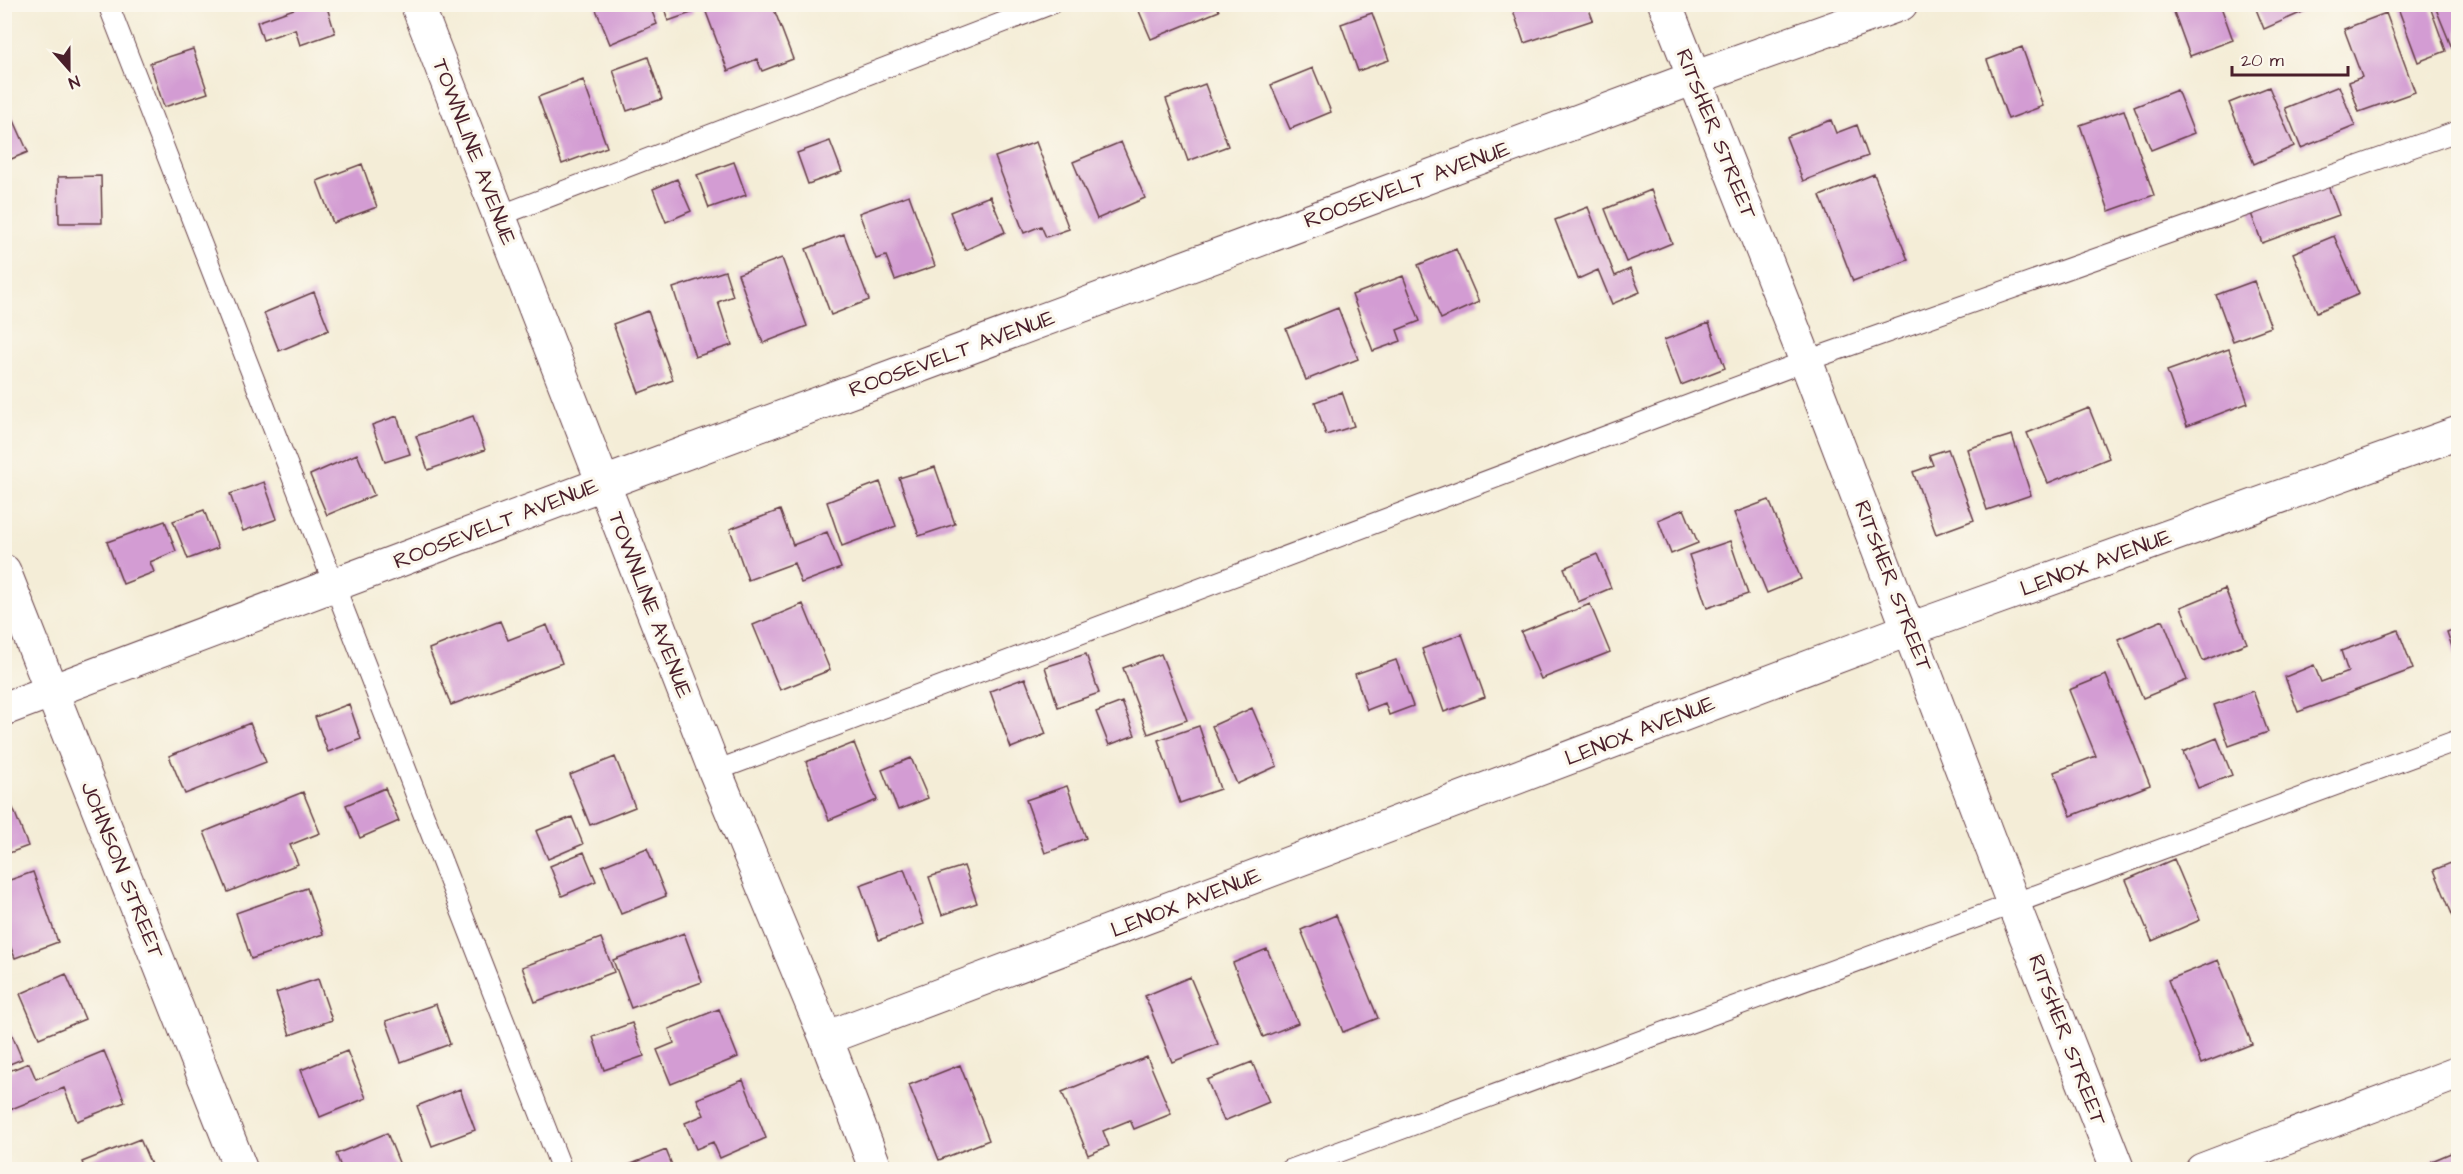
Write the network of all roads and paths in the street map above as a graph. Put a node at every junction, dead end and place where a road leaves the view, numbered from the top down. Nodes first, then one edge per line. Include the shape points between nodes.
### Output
1 (108, 4) edge
2 (417, 4) edge
3 (1051, 4) edge
4 (1665, 4) edge
5 (1901, 4) edge
6 (1694, 78) junction
7 (2458, 131) edge
8 (499, 216) junction
9 (1806, 361) junction
10 (2458, 433) edge
11 (602, 484) junction
12 (4, 571) edge
13 (333, 585) junction
14 (1910, 629) junction
15 (51, 692) junction
16 (4, 709) edge
17 (2458, 740) edge
18 (715, 771) junction
19 (2013, 903) junction
20 (826, 1038) junction
21 (2458, 1073) edge
22 (242, 1170) edge
23 (562, 1170) edge
24 (876, 1170) edge
25 (1290, 1170) edge
26 (2118, 1170) edge
27 (2202, 1170) edge

1 - 13 lane
2 - 8 street, TOWNLINE AVENUE
3 - 8 lane
4 - 6 street, RITSHER STREET
5 - 6 street, ROOSEVELT AVENUE
6 - 9 street, RITSHER STREET
6 - 11 street, ROOSEVELT AVENUE
7 - 9 lane
8 - 11 street, TOWNLINE AVENUE
9 - 14 street, RITSHER STREET
9 - 18 lane
10 - 14 street, LENOX AVENUE
11 - 13 street, ROOSEVELT AVENUE
11 - 18 street, TOWNLINE AVENUE
12 - 15 street, JOHNSON STREET
13 - 15 street, ROOSEVELT AVENUE
13 - 23 lane
14 - 19 street, RITSHER STREET
14 - 20 street, LENOX AVENUE
15 - 16 street, ROOSEVELT AVENUE
15 - 22 street, JOHNSON STREET
17 - 19 lane
18 - 20 street, TOWNLINE AVENUE
19 - 25 lane
19 - 26 street, RITSHER STREET
20 - 24 street, TOWNLINE AVENUE
21 - 27 street

